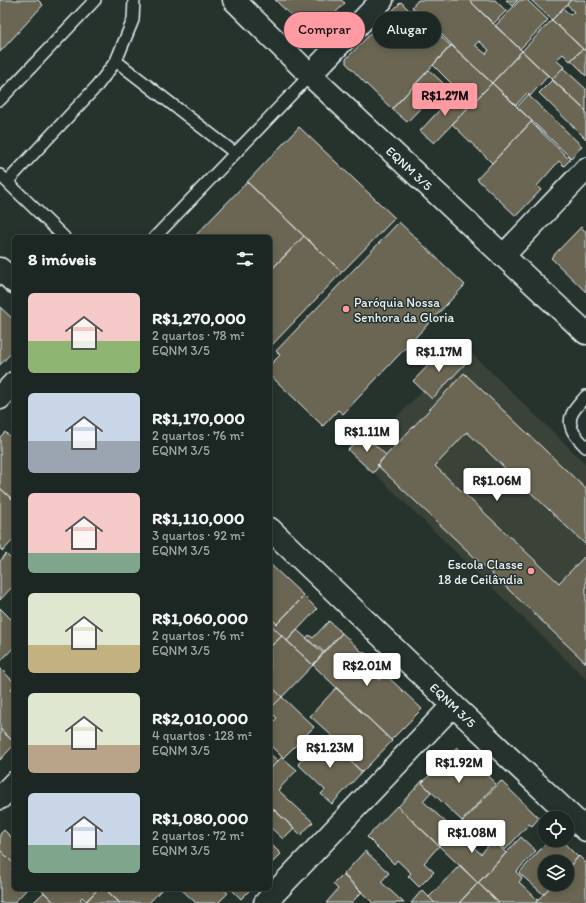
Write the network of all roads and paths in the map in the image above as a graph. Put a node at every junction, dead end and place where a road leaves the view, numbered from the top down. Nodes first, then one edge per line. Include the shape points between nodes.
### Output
1 (95, 0) edge
2 (134, 0) edge
3 (234, 0) edge
4 (382, 0) edge
5 (116, 61) junction
6 (310, 75) junction
7 (0, 100) edge
8 (235, 153) junction
9 (586, 169) edge
10 (4, 178) edge
11 (62, 235) edge
12 (156, 235) edge
13 (503, 256) junction
14 (0, 269) edge
15 (12, 280) edge
16 (586, 333) edge
17 (12, 385) edge
18 (586, 396) edge
19 (0, 398) edge
20 (586, 447) edge
21 (272, 531) edge
22 (453, 705) junction
23 (12, 785) edge
24 (0, 798) edge
25 (586, 830) edge
26 (265, 903) edge

1 - 7 lane
2 - 5 lane via 133,20
3 - 6 street, EQNM 3/5
4 - 6 street
5 - 8 lane
5 - 10 lane via 97,86
6 - 8 lane
6 - 13 street, EQNM 3/5
8 - 12 lane
9 - 13 street
10 - 11 lane
13 - 16 street, EQNM 3/5
14 - 15 street
17 - 19 street
18 - 20 lane via 572,414 570,423 576,437
21 - 22 street, EQNM 3/5
22 - 25 street, EQNM 3/5
22 - 26 street
23 - 24 street

